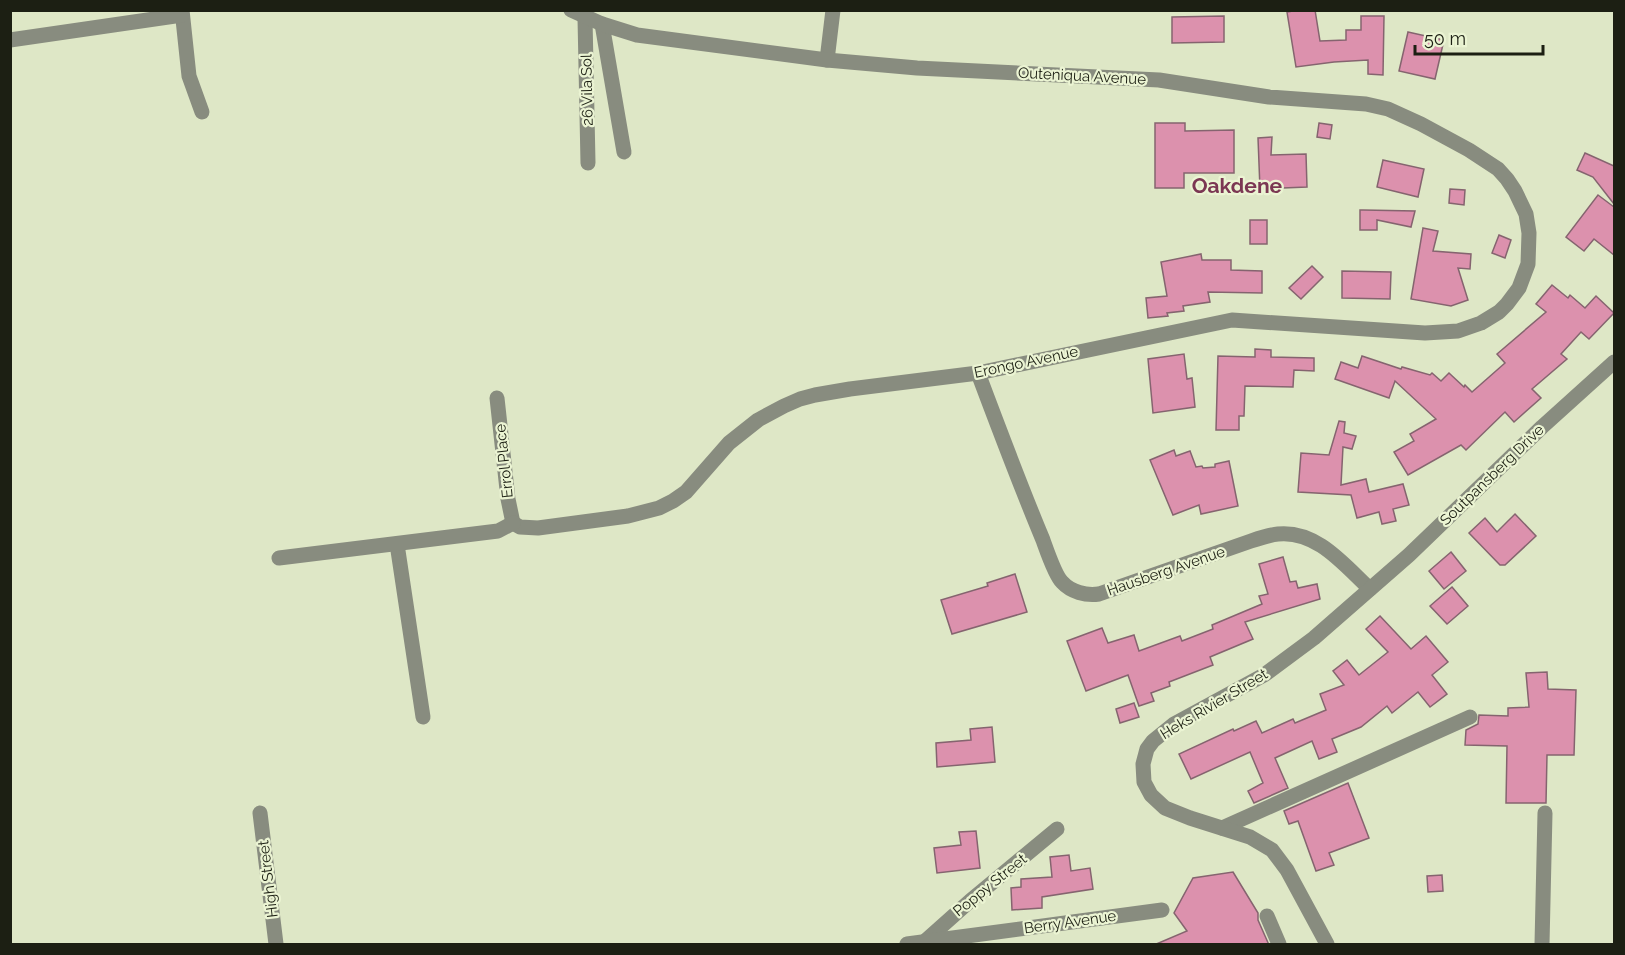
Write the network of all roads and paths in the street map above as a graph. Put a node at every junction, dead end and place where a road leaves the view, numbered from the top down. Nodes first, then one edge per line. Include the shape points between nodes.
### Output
1 (833, 10) edge
2 (182, 13) edge
3 (578, 14) edge
4 (602, 24) junction
5 (10, 40) edge
6 (827, 60) junction
7 (202, 112) dead end
8 (624, 152) dead end
9 (588, 163) dead end
10 (1530, 244) joint
11 (1614, 362) edge
12 (978, 374) junction
13 (497, 398) dead end
14 (513, 523) junction
15 (397, 544) junction
16 (279, 558) dead end
17 (1370, 589) junction
18 (423, 717) dead end
19 (1470, 717) dead end
20 (260, 813) dead end
21 (1545, 813) dead end
22 (1222, 828) junction
23 (1058, 829) dead end
24 (1162, 910) dead end
25 (1267, 916) dead end
26 (924, 942) junction
27 (276, 945) edge
28 (907, 945) edge
29 (1279, 945) edge
30 (1327, 945) edge
31 (1542, 945) edge

1 - 6 street
2 - 5 street
2 - 7 street via 189,76
3 - 4 street, Outeniqua Avenue
3 - 9 street, 26 Vila Sol
4 - 6 street, Outeniqua Avenue via 637,35
4 - 8 street
6 - 10 street, Outeniqua Avenue via 1137,78 1388,109 1498,169 1522,205
10 - 12 street, Erongo Avenue via 1526,274 1514,297 1490,318 1458,331 1425,333 1232,320
11 - 17 street, Soutpansberg Drive
12 - 14 street, Erongo Avenue via 800,399 758,420 716,457 686,492 651,511 538,528
12 - 17 street, Hausberg Avenue via 1060,581 1067,586 1090,595 1099,594 1251,541 1285,534 1316,541
13 - 14 street, Errol Place
14 - 15 street via 498,531
15 - 16 street
15 - 18 street
17 - 22 street, Heks Rivier Street via 1286,660 1174,724 1147,749 1144,782 1151,795 1190,818
19 - 22 street
20 - 27 street, High Street
21 - 31 street
22 - 30 street, Heks Rivier Street via 1250,837 1278,856
23 - 26 street, Poppy Street
24 - 26 street, Berry Avenue
25 - 29 street
26 - 28 street, Berry Avenue

